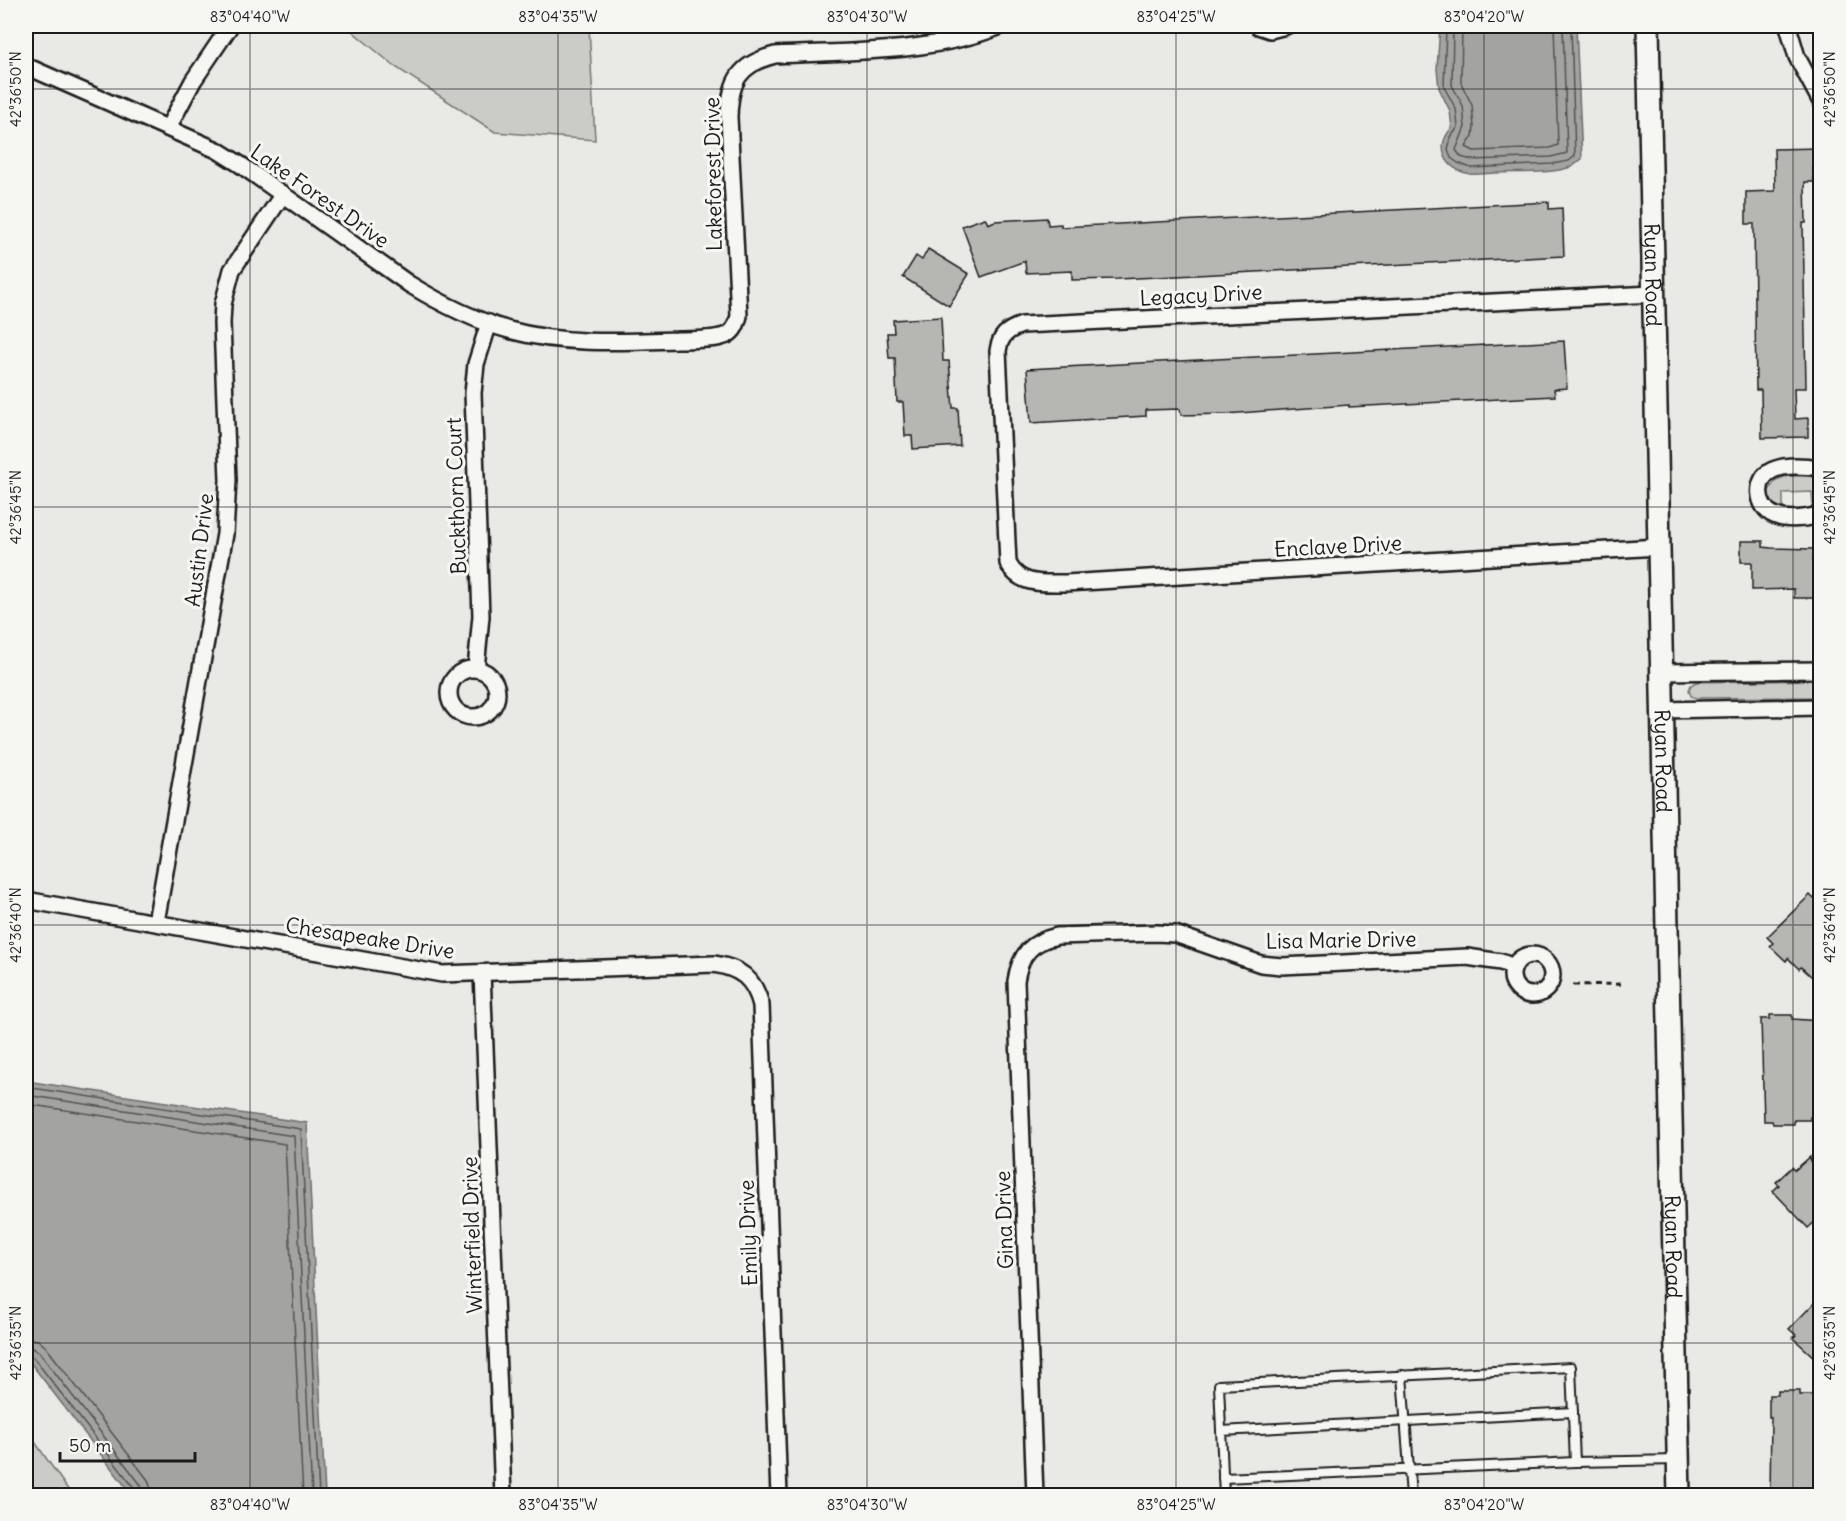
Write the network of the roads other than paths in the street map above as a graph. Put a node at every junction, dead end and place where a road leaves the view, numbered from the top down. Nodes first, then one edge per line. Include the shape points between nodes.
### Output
1 (230, 26) edge
2 (1001, 26) edge
3 (1258, 26) edge
4 (1286, 26) edge
5 (1648, 26) edge
6 (1788, 26) edge
7 (26, 66) edge
8 (1821, 100) edge
9 (168, 128) junction
10 (283, 194) junction
11 (1653, 294) junction
12 (489, 323) junction
13 (593, 341) joint
14 (1821, 462) edge
15 (1813, 468) edge
16 (1821, 514) edge
17 (1658, 548) junction
18 (1021, 578) joint
19 (476, 669) dead end
20 (1821, 670) edge
21 (1660, 672) junction
22 (1821, 707) edge
23 (1661, 710) junction
24 (26, 900) edge
25 (156, 922) junction
26 (1032, 947) joint
27 (1514, 967) dead end
28 (482, 973) junction
29 (744, 975) joint
30 (1402, 1375) junction
31 (1573, 1412) junction
32 (1406, 1421) junction
33 (1221, 1431) junction
34 (1679, 1460) junction
35 (1575, 1462) junction
36 (1410, 1470) junction
37 (1223, 1479) junction
38 (503, 1496) edge
39 (779, 1496) edge
40 (1035, 1496) edge
41 (1224, 1496) edge
42 (1411, 1496) edge
43 (1679, 1496) edge

1 - 9 street via 193,81
2 - 13 street, Lakeforest Drive via 928,46 775,55 747,66 732,86 729,100 739,316 736,327 719,337
3 - 4 street via 1270,30
5 - 11 main road, Ryan Road
6 - 8 street via 1797,57
7 - 9 street, Lake Forest Drive
9 - 10 street, Lake Forest Drive via 217,150
10 - 12 street, Lake Forest Drive via 416,288
10 - 25 street, Austin Drive via 232,270 223,304 228,480 225,534
11 - 17 main road, Ryan Road
11 - 18 street, Legacy Drive via 1012,328 999,342 998,351 1008,562
12 - 13 street, Lake Forest Drive via 536,336
12 - 19 street, Buckthorn Court via 476,364 473,393 481,616
14 - 15 street
15 - 16 street via 1777,468 1766,474 1759,489 1762,503 1773,515 1783,518
17 - 18 street, Enclave Drive via 1066,583
17 - 21 main road, Ryan Road
20 - 21 street
21 - 23 main road, Ryan Road
22 - 23 street
23 - 34 main road, Ryan Road
24 - 25 street, Chesapeake Drive
25 - 28 street, Chesapeake Drive via 423,972
26 - 27 street, Lisa Marie Drive via 1057,936 1156,933 1174,934 1261,964 1282,966 1467,957
26 - 40 street, Gina Drive via 1023,957 1016,981
28 - 29 street, Chesapeake Drive via 714,964
28 - 38 street, Winterfield Drive
29 - 39 street, Emily Drive via 752,982 761,1005
30 - 31 lane via 1571,1367
30 - 32 lane
30 - 33 lane via 1220,1385
31 - 32 lane
31 - 35 lane
32 - 33 lane
32 - 36 lane
33 - 37 lane
34 - 35 lane
34 - 43 main road, Ryan Road
35 - 36 lane
36 - 37 lane
36 - 42 lane
37 - 41 lane

